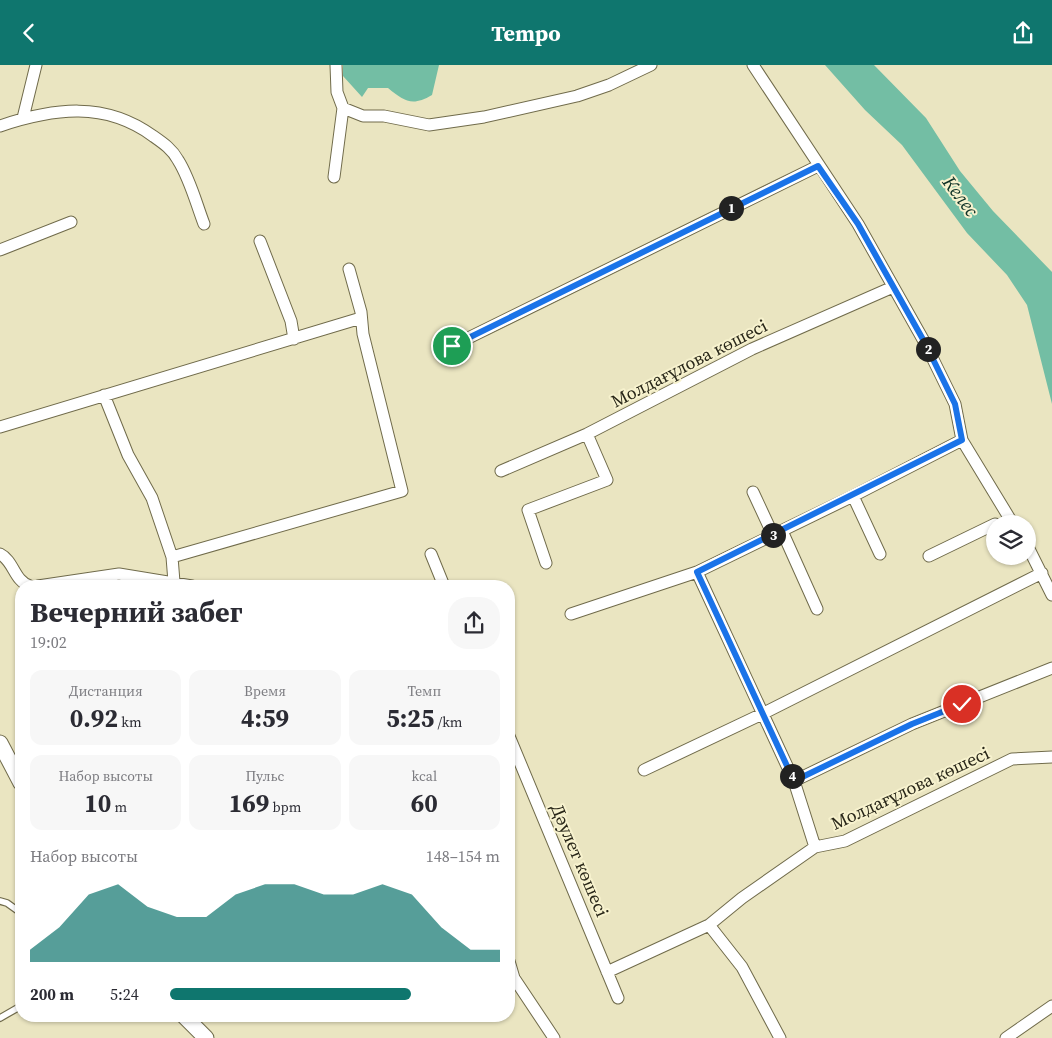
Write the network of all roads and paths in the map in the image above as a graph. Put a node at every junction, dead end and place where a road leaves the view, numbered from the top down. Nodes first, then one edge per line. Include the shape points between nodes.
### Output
1 (36, 65) edge
2 (336, 65) edge
3 (651, 65) edge
4 (753, 65) edge
5 (343, 108) junction
6 (23, 118) junction
7 (0, 126) edge
8 (818, 166) junction
9 (334, 177) dead end
10 (71, 222) dead end
11 (204, 224) dead end
12 (260, 241) dead end
13 (0, 250) edge
14 (349, 269) dead end
15 (893, 287) junction
16 (361, 318) junction
17 (294, 339) junction
18 (452, 346) dead end
19 (104, 395) junction
20 (0, 427) edge
21 (587, 434) junction
22 (962, 440) junction
23 (501, 471) dead end
24 (753, 492) dead end
25 (853, 496) junction
26 (1007, 515) edge
27 (986, 529) edge
28 (778, 533) junction
29 (0, 554) edge
30 (431, 554) dead end
31 (880, 554) dead end
32 (929, 556) dead end
33 (172, 557) junction
34 (1036, 562) edge
35 (546, 563) dead end
36 (697, 572) junction
37 (1042, 573) junction
38 (20, 580) edge
39 (78, 580) edge
40 (160, 580) edge
41 (174, 580) edge
42 (442, 580) edge
43 (1052, 595) edge
44 (817, 609) dead end
45 (571, 614) dead end
46 (1052, 668) edge
47 (762, 714) junction
48 (0, 743) edge
49 (515, 750) edge
50 (1052, 757) edge
51 (644, 770) dead end
52 (15, 772) edge
53 (794, 781) junction
54 (816, 847) junction
55 (0, 901) edge
56 (15, 909) edge
57 (709, 925) junction
58 (607, 972) junction
59 (515, 980) edge
60 (618, 998) dead end
61 (1052, 1006) edge
62 (15, 1009) edge
63 (0, 1018) edge
64 (190, 1022) edge
65 (206, 1038) edge
66 (554, 1038) edge
67 (780, 1038) edge
68 (1006, 1038) edge

1 - 6 street
2 - 5 street via 337,92
3 - 5 street via 610,85 577,96 484,117 429,125 384,116 363,116
4 - 8 street
5 - 9 street
6 - 7 street
6 - 11 street via 60,110 86,111 132,122 169,147 178,159
8 - 15 street via 858,224
8 - 18 street
10 - 13 street
12 - 17 street via 291,321
14 - 16 street
15 - 21 street, Молдағұлова көшесі via 752,349
15 - 22 street via 955,404
16 - 17 street
16 - 33 street via 402,491
17 - 19 street
19 - 20 street
19 - 33 street via 128,455 152,498
21 - 23 street, Молдағұлова көшесі
21 - 35 street via 606,480 528,510
22 - 25 street
22 - 26 street
24 - 28 street
25 - 28 street
25 - 31 street
27 - 32 street
28 - 36 street
28 - 44 street
29 - 38 street via 6,557
30 - 42 street
33 - 41 street
34 - 37 street
36 - 45 street
36 - 47 street
37 - 43 street
37 - 47 street
39 - 40 street via 119,574
46 - 53 street via 912,724
47 - 51 street
47 - 53 street
48 - 52 main road
49 - 58 street, Дәулет көшесі
50 - 54 street, Молдағұлова көшесі via 1012,759 845,841
53 - 54 street
54 - 57 street, Молдағұлова көшесі via 742,897
55 - 56 lane
57 - 58 street, Молдағұлова көшесі
57 - 67 street via 742,967
58 - 60 street, Дәулет көшесі
59 - 66 street
61 - 68 street
62 - 63 lane
64 - 65 main road

